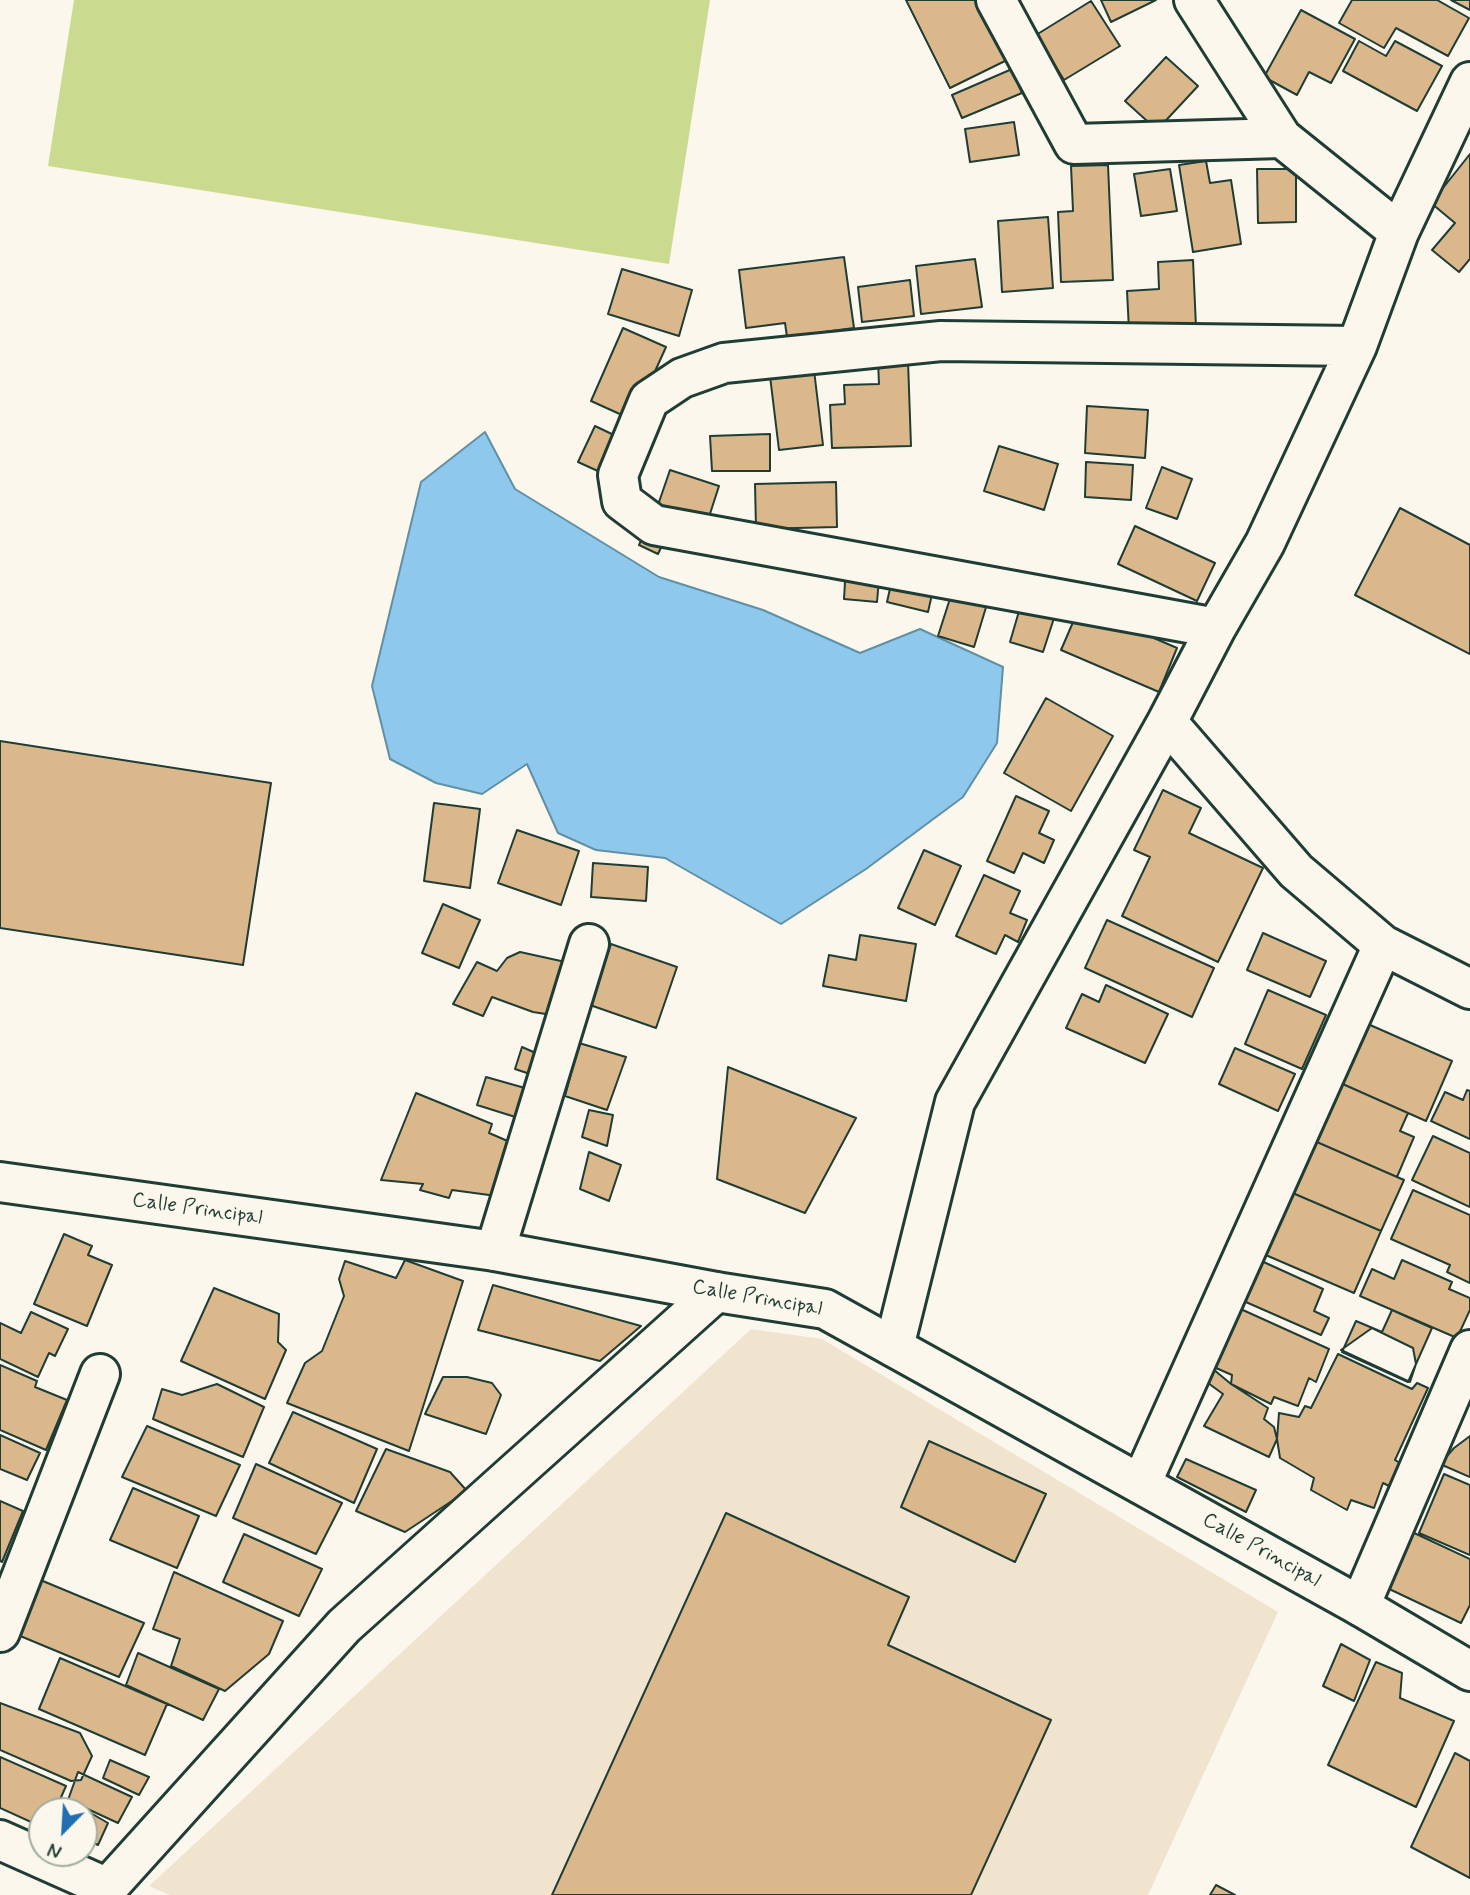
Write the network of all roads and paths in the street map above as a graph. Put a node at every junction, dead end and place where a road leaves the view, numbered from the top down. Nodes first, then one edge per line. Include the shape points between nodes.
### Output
1 (996, 0) edge
2 (1194, 0) edge
3 (1470, 82) edge
4 (1282, 138) junction
5 (1399, 232) junction
6 (1357, 346) junction
7 (1216, 628) junction
8 (1167, 722) junction
9 (589, 944) dead end
10 (1383, 945) junction
11 (1470, 989) edge
12 (0, 1182) edge
13 (495, 1251) junction
14 (716, 1292) junction
15 (894, 1347) junction
16 (1470, 1350) edge
17 (100, 1374) dead end
18 (1141, 1484) junction
19 (1360, 1606) junction
20 (0, 1632) edge
21 (1470, 1671) edge
22 (0, 1840) edge
23 (104, 1891) edge

1 - 4 street via 1074,144
2 - 4 street
3 - 5 street
4 - 5 street
5 - 6 street
6 - 7 street via 1265,543
6 - 7 street via 941,341 724,363 682,378 649,400 618,475 622,501 654,525
7 - 8 street
8 - 10 street via 1296,871
8 - 15 street via 956,1102
9 - 13 street
10 - 11 street
10 - 18 street
12 - 13 street, Calle Principal
13 - 14 street, Calle Principal
14 - 15 street, Calle Principal via 825,1309
14 - 23 street via 344,1626
15 - 18 street, Calle Principal
16 - 19 street
17 - 20 street
18 - 19 street, Calle Principal
19 - 21 street, Calle Principal
22 - 23 street

